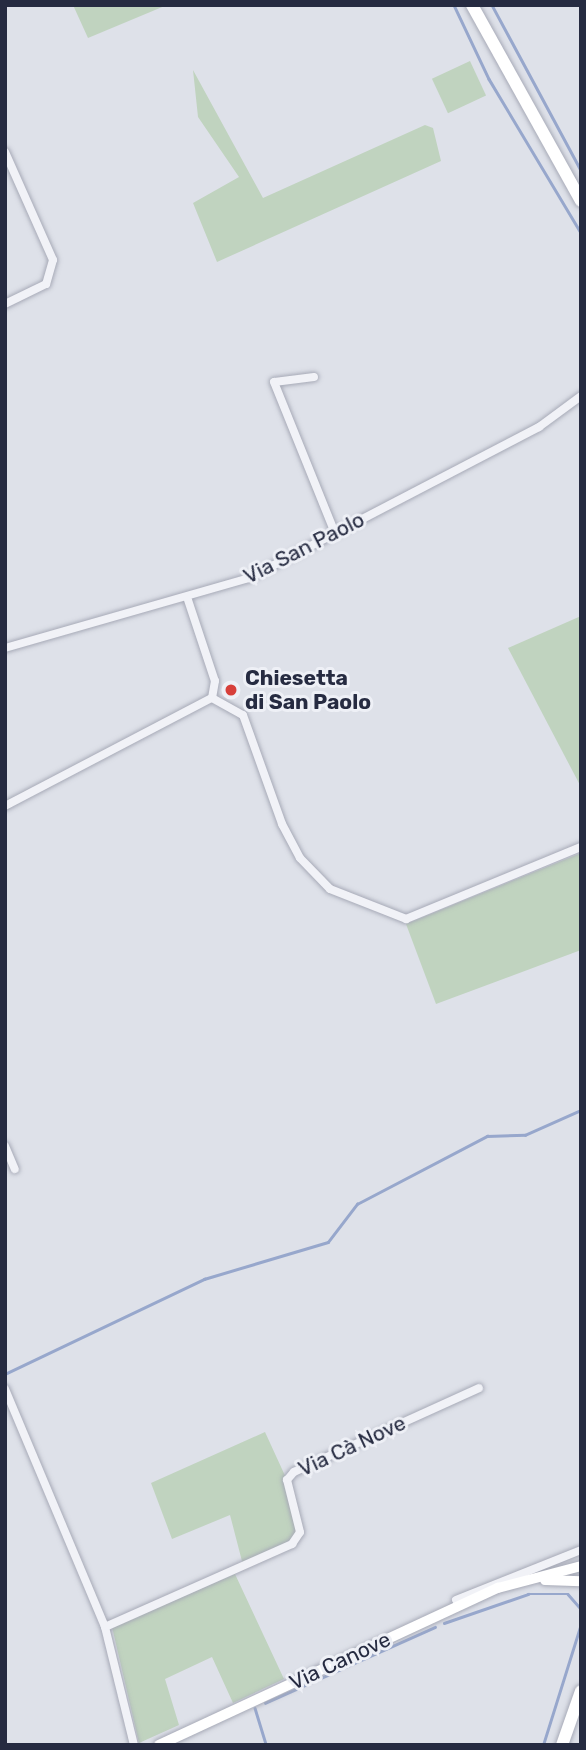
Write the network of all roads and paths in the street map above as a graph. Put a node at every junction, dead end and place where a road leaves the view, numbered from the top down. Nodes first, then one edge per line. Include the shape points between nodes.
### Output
1 (472, 5) edge
2 (5, 152) edge
3 (581, 201) edge
4 (5, 304) edge
5 (314, 377) dead end
6 (581, 396) edge
7 (335, 533) junction
8 (187, 600) junction
9 (5, 648) edge
10 (212, 698) junction
11 (5, 806) edge
12 (581, 847) edge
13 (5, 1146) edge
14 (15, 1169) dead end
15 (479, 1388) dead end
16 (5, 1389) edge
17 (581, 1550) edge
18 (581, 1566) edge
19 (522, 1581) junction
20 (581, 1581) edge
21 (456, 1600) dead end
22 (105, 1627) junction
23 (581, 1690) edge
24 (134, 1745) edge
25 (159, 1745) edge
26 (562, 1745) edge

1 - 3 main road
2 - 4 street via 53,260 46,284
5 - 7 street via 274,382
6 - 7 street, Via San Paolo via 539,427
7 - 8 street, Via San Paolo via 249,578
8 - 9 street, Via San Paolo
8 - 10 street via 215,681
10 - 11 street
10 - 12 street via 243,715 282,824 300,858 330,889 406,919
13 - 14 street
15 - 22 street, Via Cà Nove via 294,1472 287,1480 300,1532 292,1544
16 - 22 street
17 - 21 street
18 - 19 street, Via Canove
19 - 20 street, Via Canove
19 - 25 street, Via Canove
22 - 24 street
23 - 26 main road

